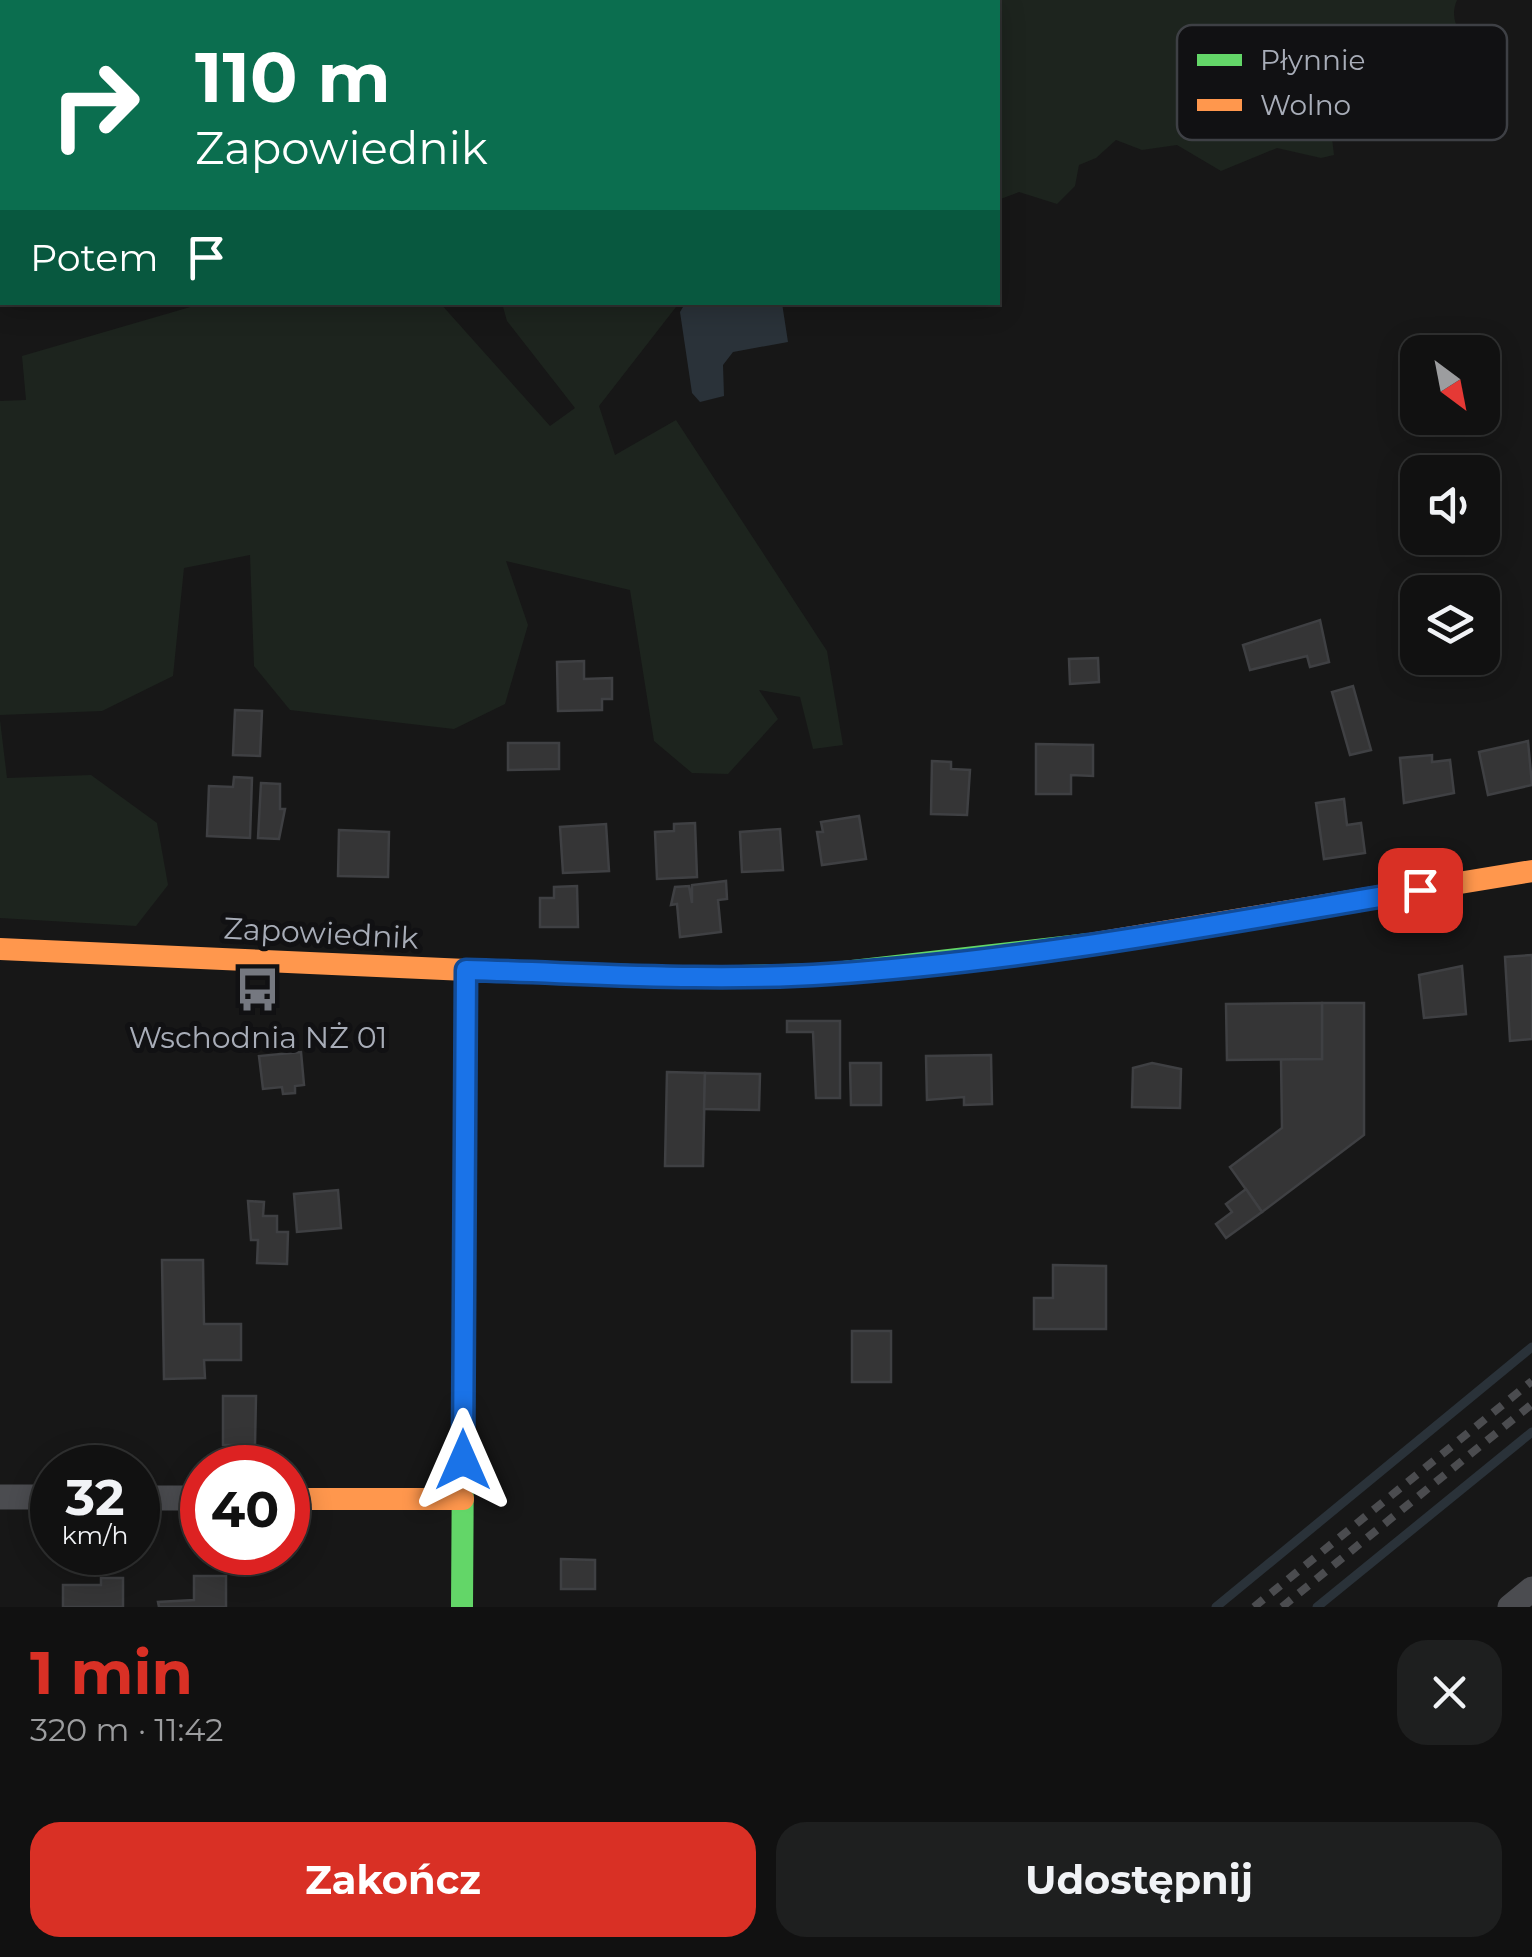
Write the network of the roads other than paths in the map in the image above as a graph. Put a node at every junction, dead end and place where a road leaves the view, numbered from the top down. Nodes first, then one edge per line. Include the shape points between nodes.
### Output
1 (1532, 871) edge
2 (0, 949) edge
3 (466, 970) junction
4 (0, 1497) edge
5 (30, 1497) edge
6 (310, 1498) edge
7 (462, 1500) junction
8 (1532, 1589) edge
9 (462, 1607) edge
10 (1510, 1607) edge

1 - 3 street, Zapowiednik via 942,964 695,976
2 - 3 street, Zapowiednik
3 - 7 street
4 - 5 street
6 - 7 street
7 - 9 street
8 - 10 street

